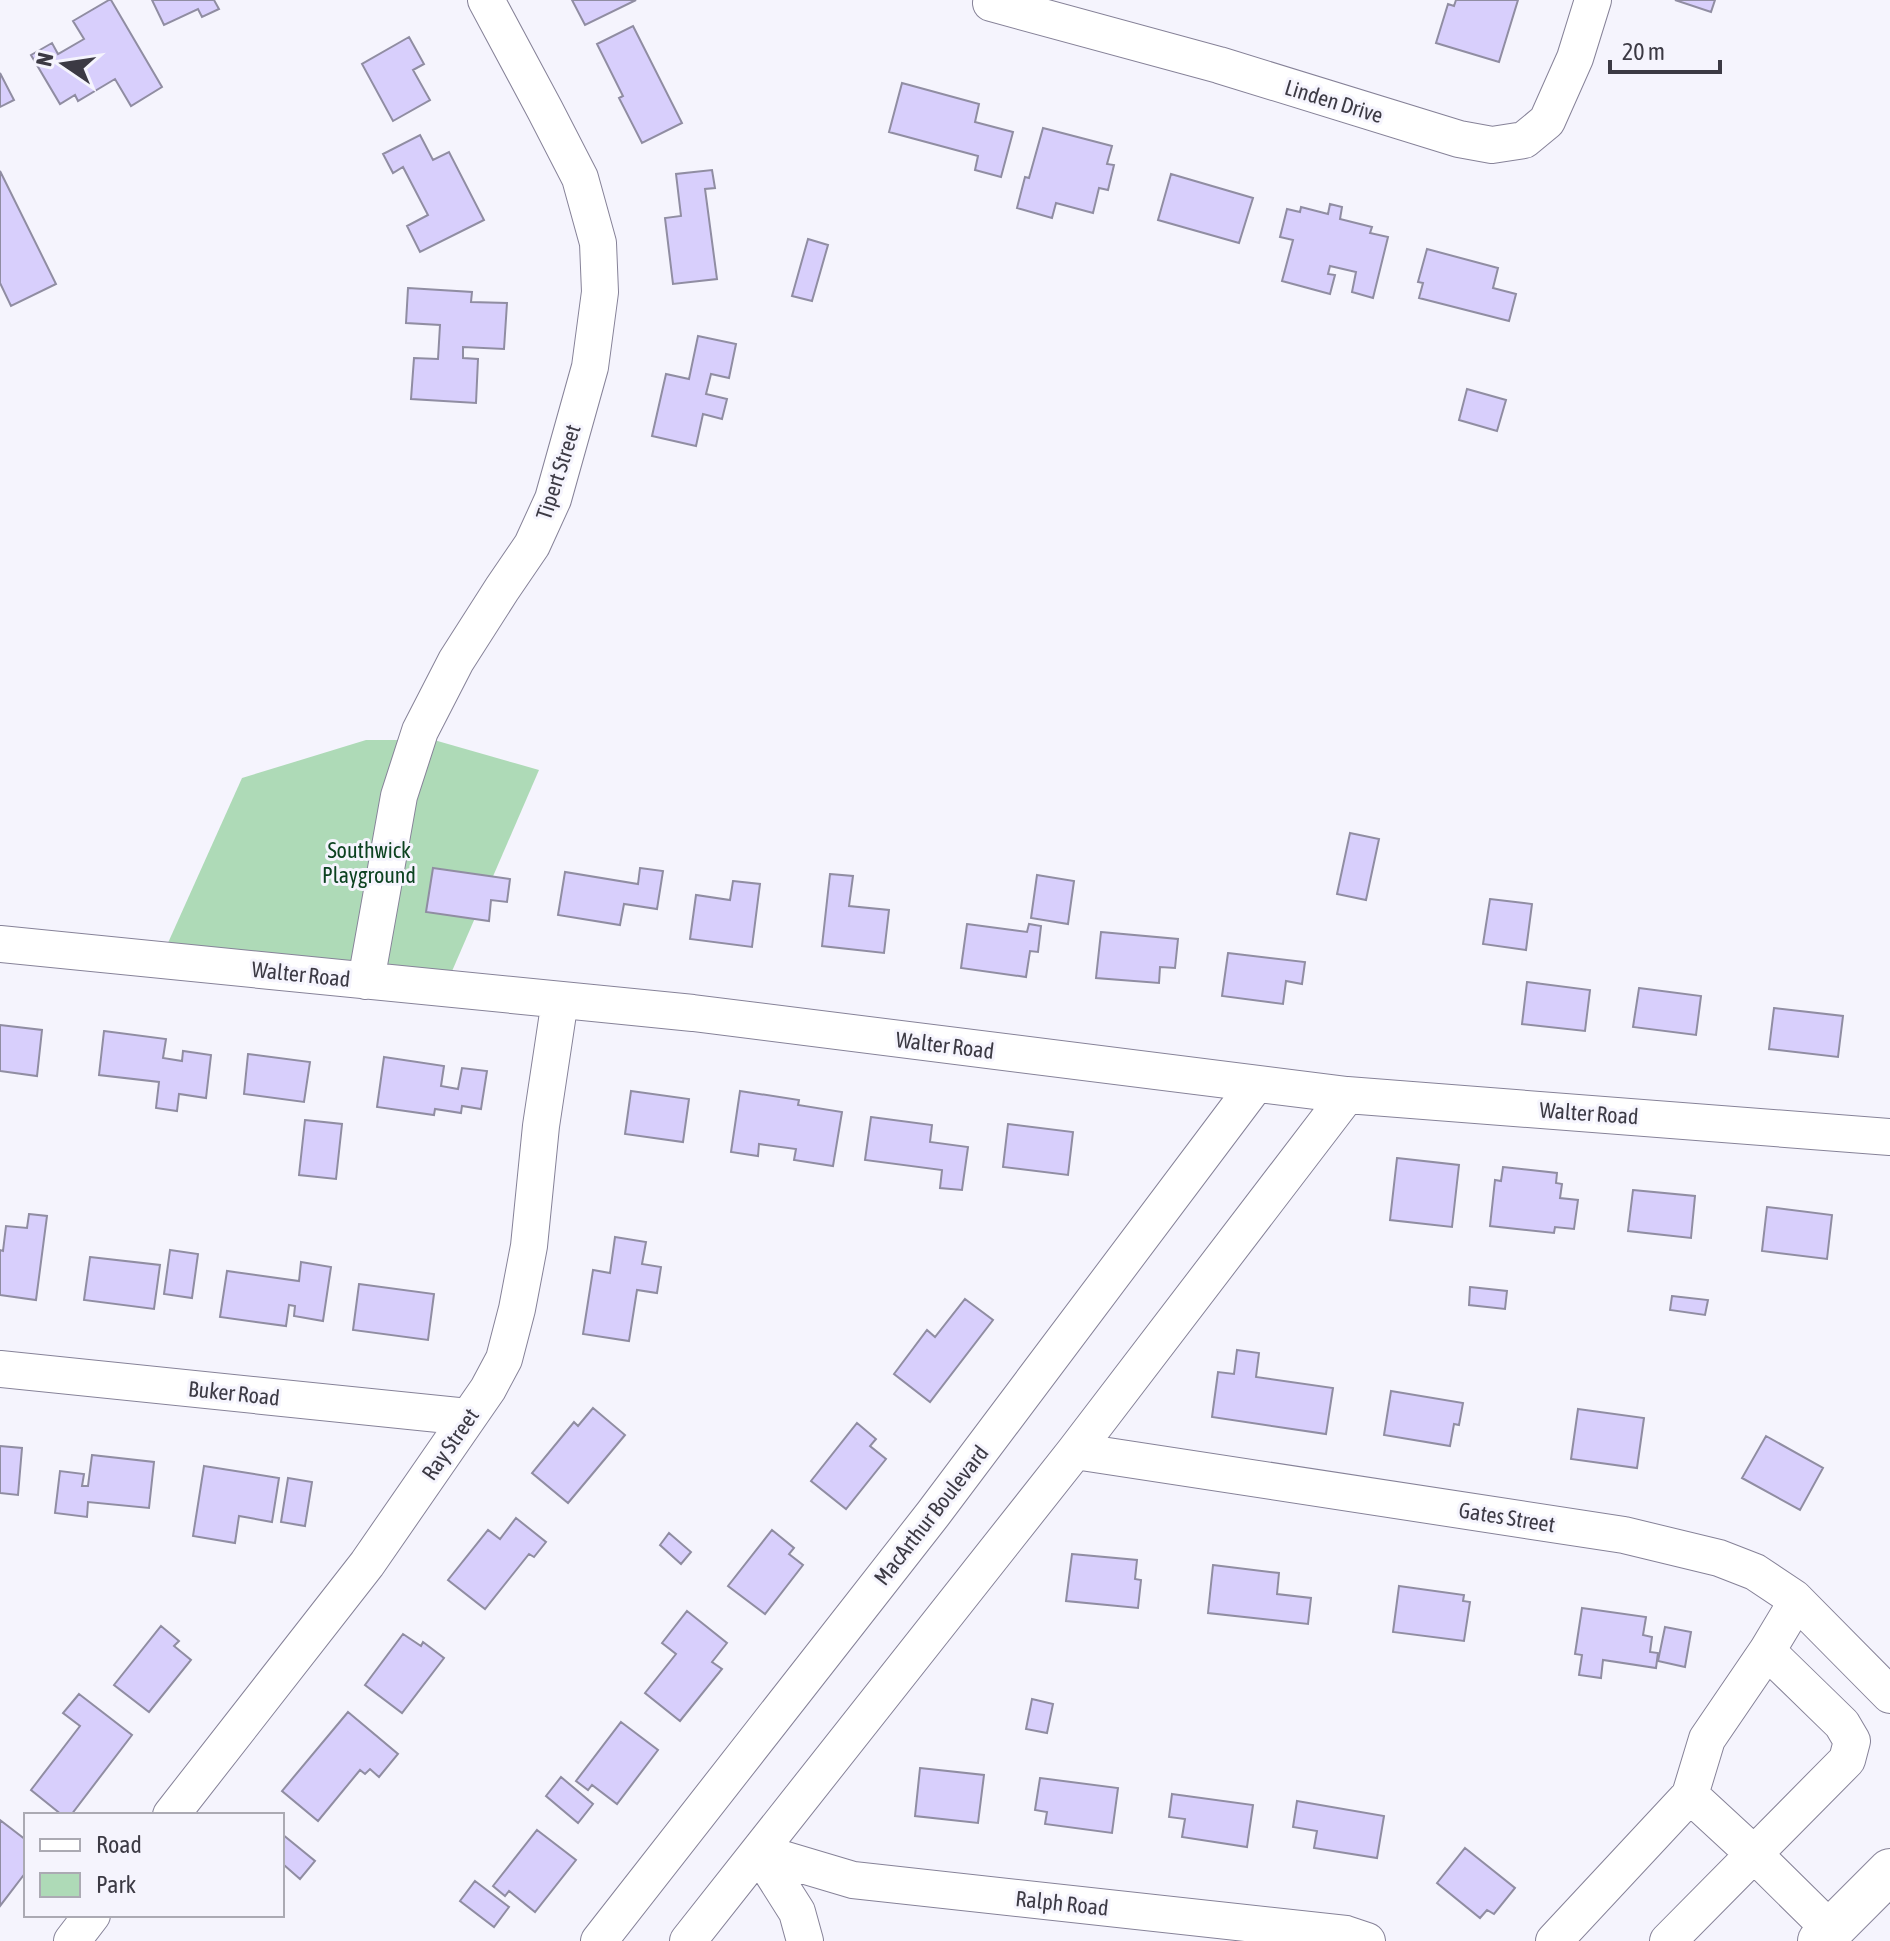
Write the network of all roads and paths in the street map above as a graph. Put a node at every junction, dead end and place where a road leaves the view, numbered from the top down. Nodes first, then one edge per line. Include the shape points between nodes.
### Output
1 (486, 0) edge
2 (1593, 0) edge
3 (991, 3) dead end
4 (0, 944) edge
5 (366, 981) junction
6 (560, 1000) junction
7 (1256, 1084) junction
8 (1347, 1095) junction
9 (1890, 1137) edge
10 (0, 1369) edge
11 (468, 1417) junction
12 (1075, 1451) junction
13 (1797, 1601) junction
14 (1767, 1651) junction
15 (1890, 1695) edge
16 (1690, 1795) junction
17 (173, 1813) edge
18 (759, 1852) junction
19 (1755, 1855) junction
20 (1886, 1885) edge
21 (90, 1917) edge
22 (1825, 1936) edge
23 (72, 1941) edge
24 (599, 1941) edge
25 (688, 1941) edge
26 (805, 1941) edge
27 (1367, 1941) edge
28 (1554, 1941) edge
29 (1668, 1941) edge

1 - 5 street, Tipert Street via 580,178 598,243 600,292 590,367 553,499 532,545 456,661 420,731 399,796
2 - 3 street, Linden Drive via 1547,121 1524,140 1492,145
4 - 5 street, Walter Road
5 - 6 street, Walter Road
6 - 7 street, Walter Road
6 - 11 street, Ray Street via 517,1309 504,1359
7 - 8 street, Walter Road
7 - 24 street, MacArthur Boulevard via 943,1501
8 - 9 street, Walter Road
8 - 12 street
10 - 11 street, Buker Road
11 - 17 street, Ray Street via 367,1564
12 - 13 street, Gates Street via 1624,1535 1719,1558 1755,1572
12 - 18 street
13 - 14 street
13 - 15 street, Gates Street
14 - 16 street via 1707,1739
14 - 19 street via 1842,1724 1852,1741 1847,1760
16 - 19 street
16 - 28 street
18 - 25 street
18 - 26 street via 797,1912
18 - 27 street, Ralph Road via 853,1880 1331,1932
19 - 22 street
19 - 29 street
20 - 22 highway
21 - 23 street

